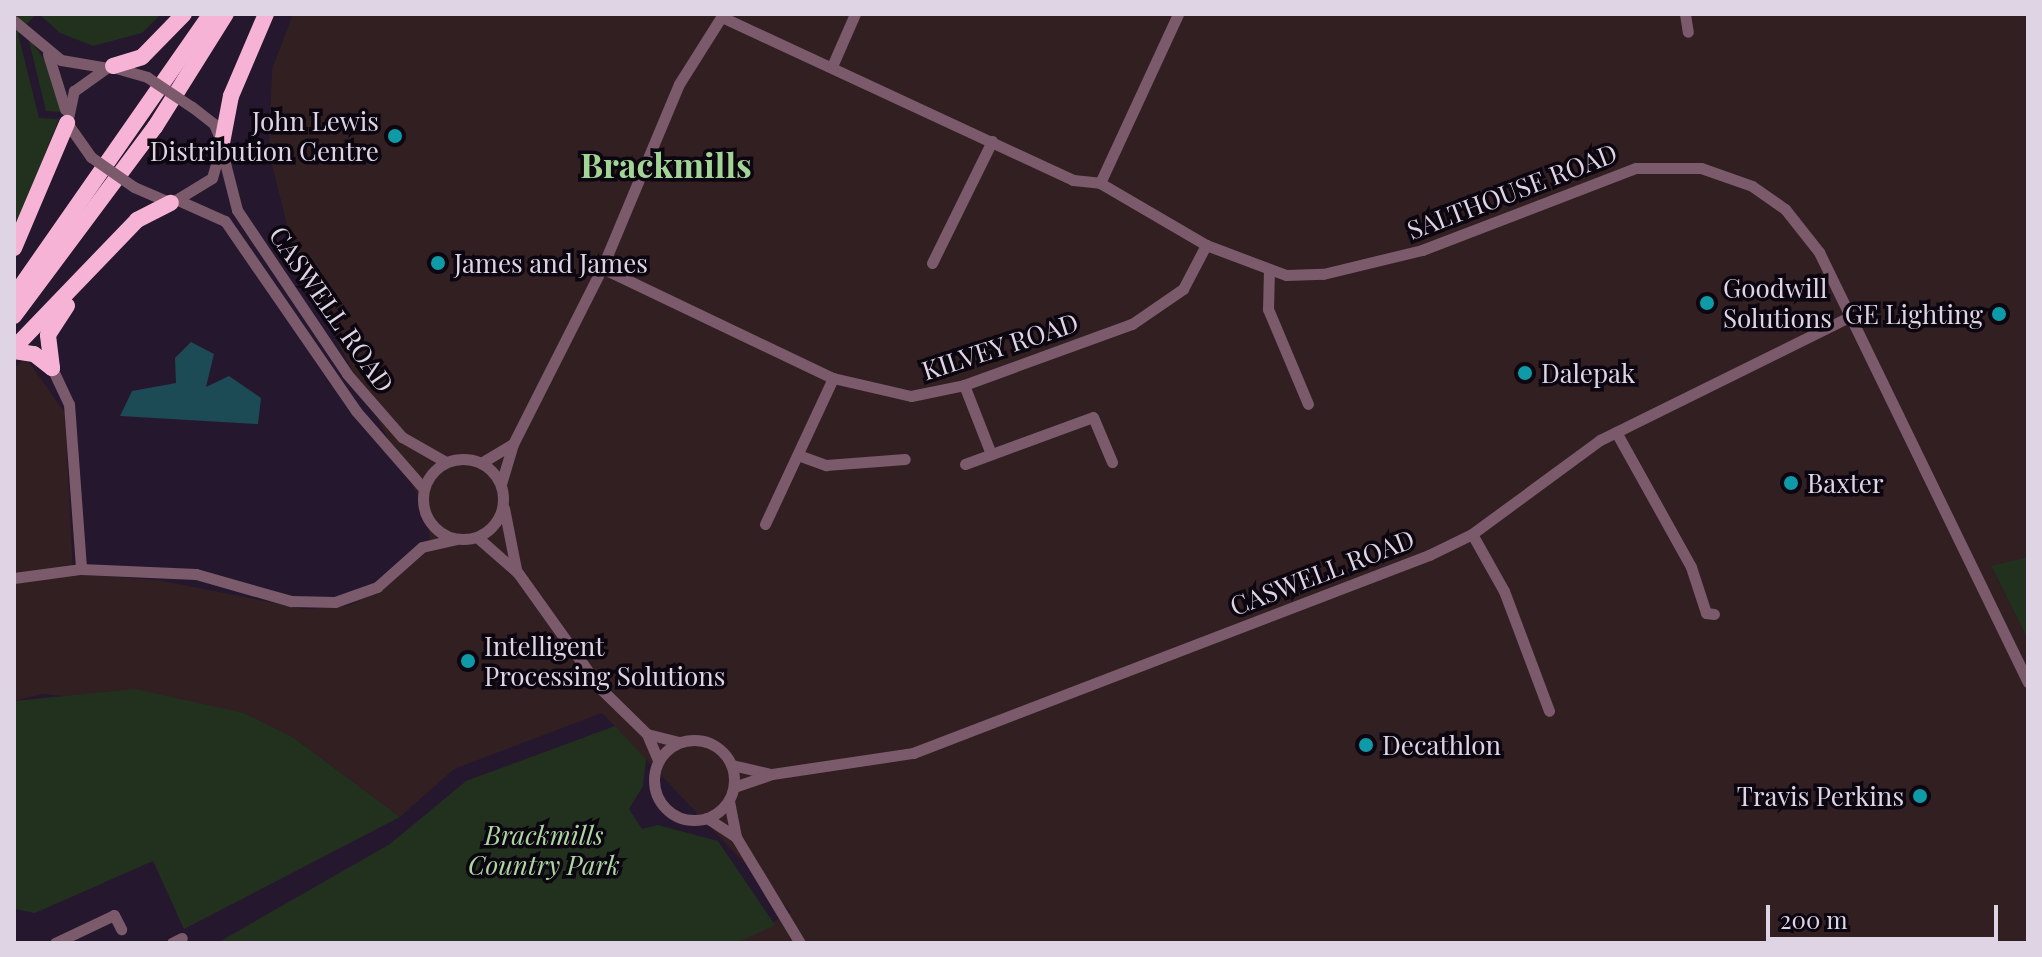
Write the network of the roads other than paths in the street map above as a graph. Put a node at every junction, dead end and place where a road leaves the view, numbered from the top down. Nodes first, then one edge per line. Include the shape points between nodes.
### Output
1 (184, 14) edge
2 (211, 14) edge
3 (226, 14) edge
4 (266, 14) edge
5 (855, 14) edge
6 (1178, 14) edge
7 (1685, 14) edge
8 (723, 16) edge
9 (14, 21) edge
10 (1688, 32) dead end
11 (45, 50) junction
12 (833, 64) junction
13 (109, 66) junction
14 (66, 118) junction
15 (992, 141) junction
16 (222, 147) junction
17 (1100, 183) junction
18 (175, 202) junction
19 (1206, 245) junction
20 (14, 248) edge
21 (932, 263) dead end
22 (602, 268) junction
23 (1269, 269) junction
24 (88, 275) junction
25 (14, 296) edge
26 (14, 316) edge
27 (1849, 317) junction
28 (14, 350) edge
29 (52, 368) junction
30 (833, 378) junction
31 (964, 385) junction
32 (1308, 404) dead end
33 (1616, 432) junction
34 (513, 444) junction
35 (991, 454) junction
36 (798, 455) junction
37 (905, 459) dead end
38 (446, 462) junction
39 (1112, 462) dead end
40 (481, 463) junction
41 (965, 464) dead end
42 (501, 484) junction
43 (424, 489) junction
44 (504, 502) junction
45 (429, 521) junction
46 (765, 524) dead end
47 (1472, 534) junction
48 (477, 537) junction
49 (456, 539) junction
50 (411, 557) junction
51 (81, 569) junction
52 (518, 573) junction
53 (14, 578) edge
54 (1714, 614) dead end
55 (2028, 682) edge
56 (1549, 711) dead end
57 (647, 734) junction
58 (678, 742) junction
59 (658, 760) junction
60 (732, 765) junction
61 (772, 774) junction
62 (734, 787) junction
63 (729, 801) junction
64 (707, 818) junction
65 (736, 837) junction
66 (121, 929) dead end
67 (55, 943) edge
68 (800, 943) edge

1 - 13 highway via 142,57
2 - 25 highway
3 - 26 highway via 155,127
4 - 16 highway via 231,96
5 - 12 street
6 - 17 street
7 - 10 street
8 - 12 street, SALTHOUSE ROAD
8 - 22 street via 679,84
9 - 11 street
11 - 13 street
11 - 14 street
12 - 15 street, SALTHOUSE ROAD
13 - 14 street via 81,81
13 - 16 street, bridge via 147,77 192,107 214,124
14 - 18 street, bridge via 91,157 134,187
14 - 20 highway
15 - 17 street, SALTHOUSE ROAD via 1073,180
15 - 21 street
16 - 18 street via 212,178
16 - 38 street, CASWELL ROAD via 237,210 347,374 402,437
17 - 19 street, SALTHOUSE ROAD
18 - 24 highway via 137,220
18 - 43 street, CASWELL ROAD via 225,221 356,411
19 - 23 street, SALTHOUSE ROAD
19 - 31 street, KILVEY ROAD via 1183,289 1143,318
22 - 30 street, KILVEY ROAD
22 - 34 street
23 - 27 street, SALTHOUSE ROAD via 1323,274 1382,261 1494,225 1602,177 1673,164 1730,176 1785,209 1819,252
23 - 32 street via 1268,309
24 - 28 highway
24 - 29 highway via 48,335
27 - 33 street, CASWELL ROAD
27 - 55 street, SALTHOUSE ROAD
28 - 29 highway via 27,351
29 - 51 street via 69,404
30 - 31 street, KILVEY ROAD via 911,396
30 - 36 street
31 - 35 street
33 - 47 street, CASWELL ROAD
33 - 54 street via 1691,567 1706,613
34 - 40 street
34 - 42 street
35 - 39 street via 1093,417
35 - 41 street
36 - 37 street via 826,465
36 - 46 street
38 - 40 street
38 - 43 street
40 - 42 street
42 - 44 street
43 - 45 street
44 - 48 street via 496,524
44 - 52 street
45 - 49 street
45 - 50 street
47 - 56 street via 1504,591
47 - 61 street, CASWELL ROAD via 913,753
48 - 49 street
48 - 52 street
49 - 50 street
50 - 51 street via 377,587 316,603 196,574
51 - 53 street
52 - 57 street via 600,688
57 - 58 street
57 - 59 street
58 - 59 street
58 - 60 street via 716,745
59 - 64 street via 653,785 661,805 680,818
60 - 61 street, CASWELL ROAD
60 - 62 street
61 - 62 street, CASWELL ROAD
62 - 63 street
63 - 64 street
63 - 65 street
64 - 65 street
65 - 68 street
66 - 67 street via 114,915

